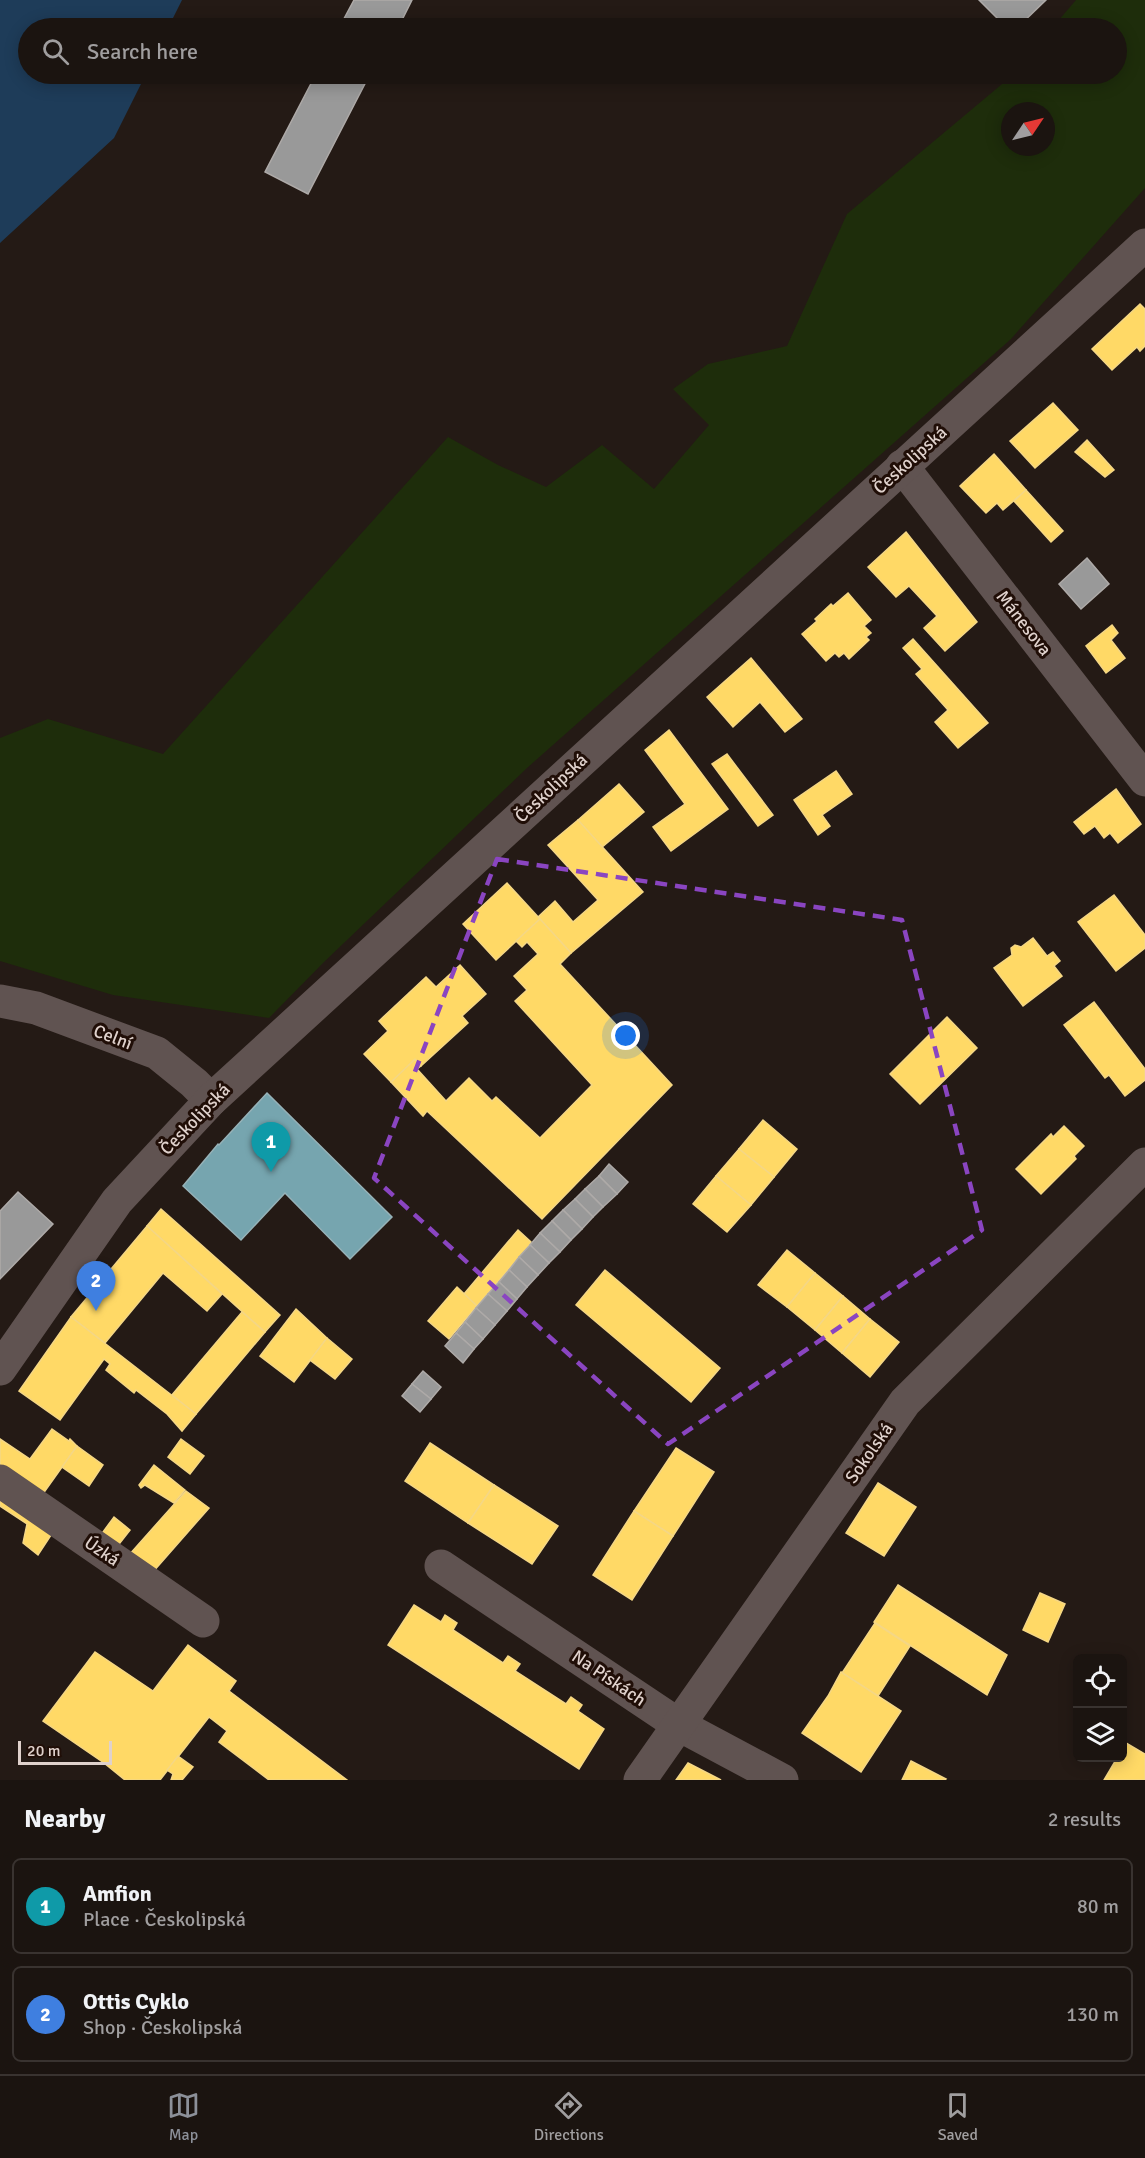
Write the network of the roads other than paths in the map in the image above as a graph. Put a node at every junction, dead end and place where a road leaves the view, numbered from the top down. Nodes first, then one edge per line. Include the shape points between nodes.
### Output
1 (1145, 245) edge
2 (902, 466) junction
3 (1145, 780) edge
4 (0, 1000) edge
5 (211, 1100) junction
6 (1145, 1164) edge
7 (0, 1369) edge
8 (0, 1481) edge
9 (441, 1566) dead end
10 (203, 1621) dead end
11 (679, 1725) junction
12 (640, 1780) edge
13 (782, 1780) edge

1 - 2 street, Českolipská
2 - 3 street, Mánesova
2 - 5 street, Českolipská
4 - 5 street, Celní via 36,1008 157,1053
5 - 7 street, Českolipská via 117,1201
6 - 11 street, Sokolská via 905,1402
8 - 10 street, Úzká
9 - 11 street, Na Pískách
11 - 12 street, Sokolská
11 - 13 street, Na Pískách

